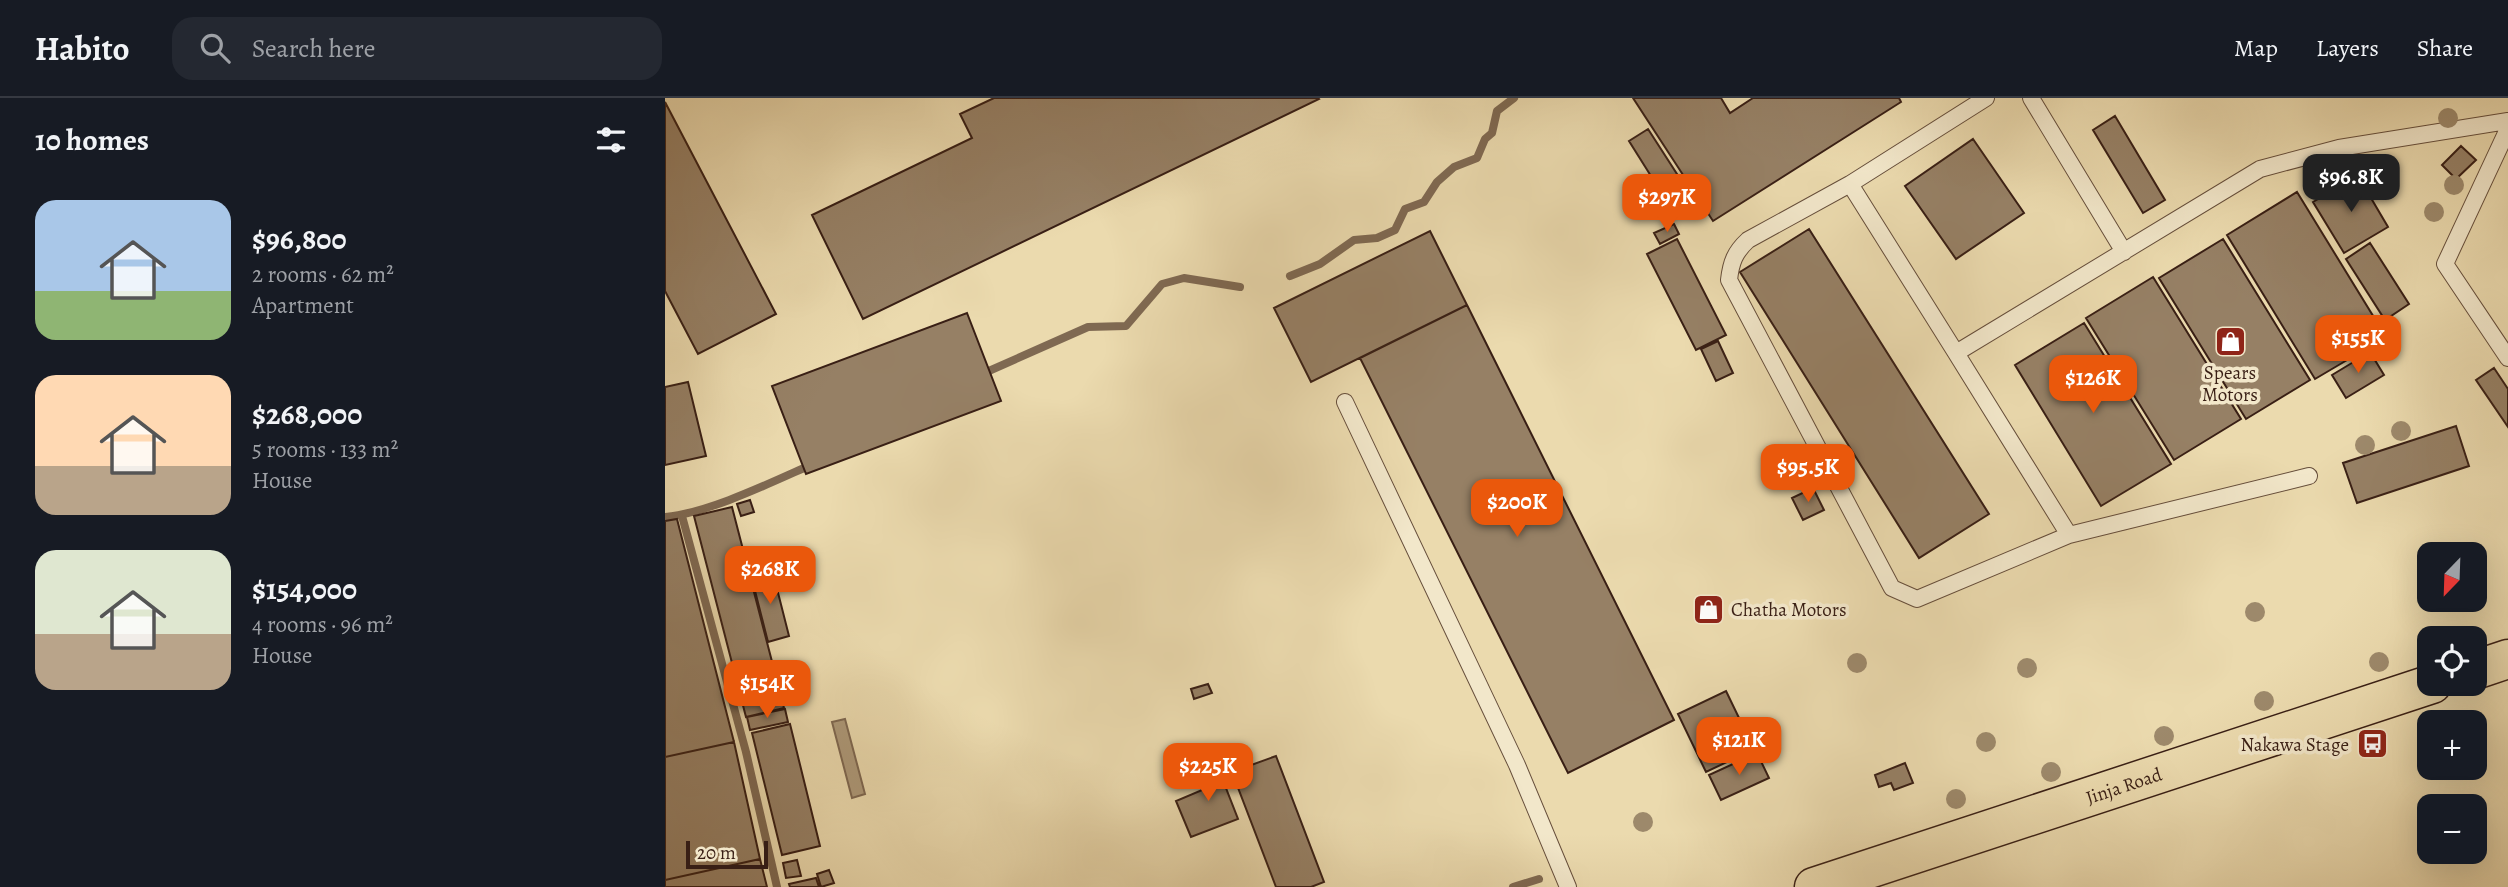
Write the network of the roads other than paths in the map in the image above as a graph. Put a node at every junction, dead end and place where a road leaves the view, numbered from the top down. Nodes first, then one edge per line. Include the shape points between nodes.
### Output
1 (1986, 98) edge
2 (2031, 98) edge
3 (2508, 121) edge
4 (2508, 129) edge
5 (1850, 184) junction
6 (2124, 252) junction
7 (1956, 354) junction
8 (2508, 358) edge
9 (1345, 402) dead end
10 (2309, 477) dead end
11 (2069, 535) junction
12 (2508, 659) edge
13 (2487, 666) edge
14 (2417, 689) edge
15 (1568, 887) edge
16 (1814, 887) edge

1 - 5 lane
2 - 6 lane
3 - 6 lane via 2339,148 2260,169
4 - 8 lane via 2445,264
5 - 7 lane
5 - 11 lane via 1748,240 1737,249 1729,280 1892,588 1917,599
6 - 7 lane
7 - 11 lane
9 - 15 lane via 1517,765
10 - 11 lane
12 - 13 highway
14 - 16 highway, Jinja Road

